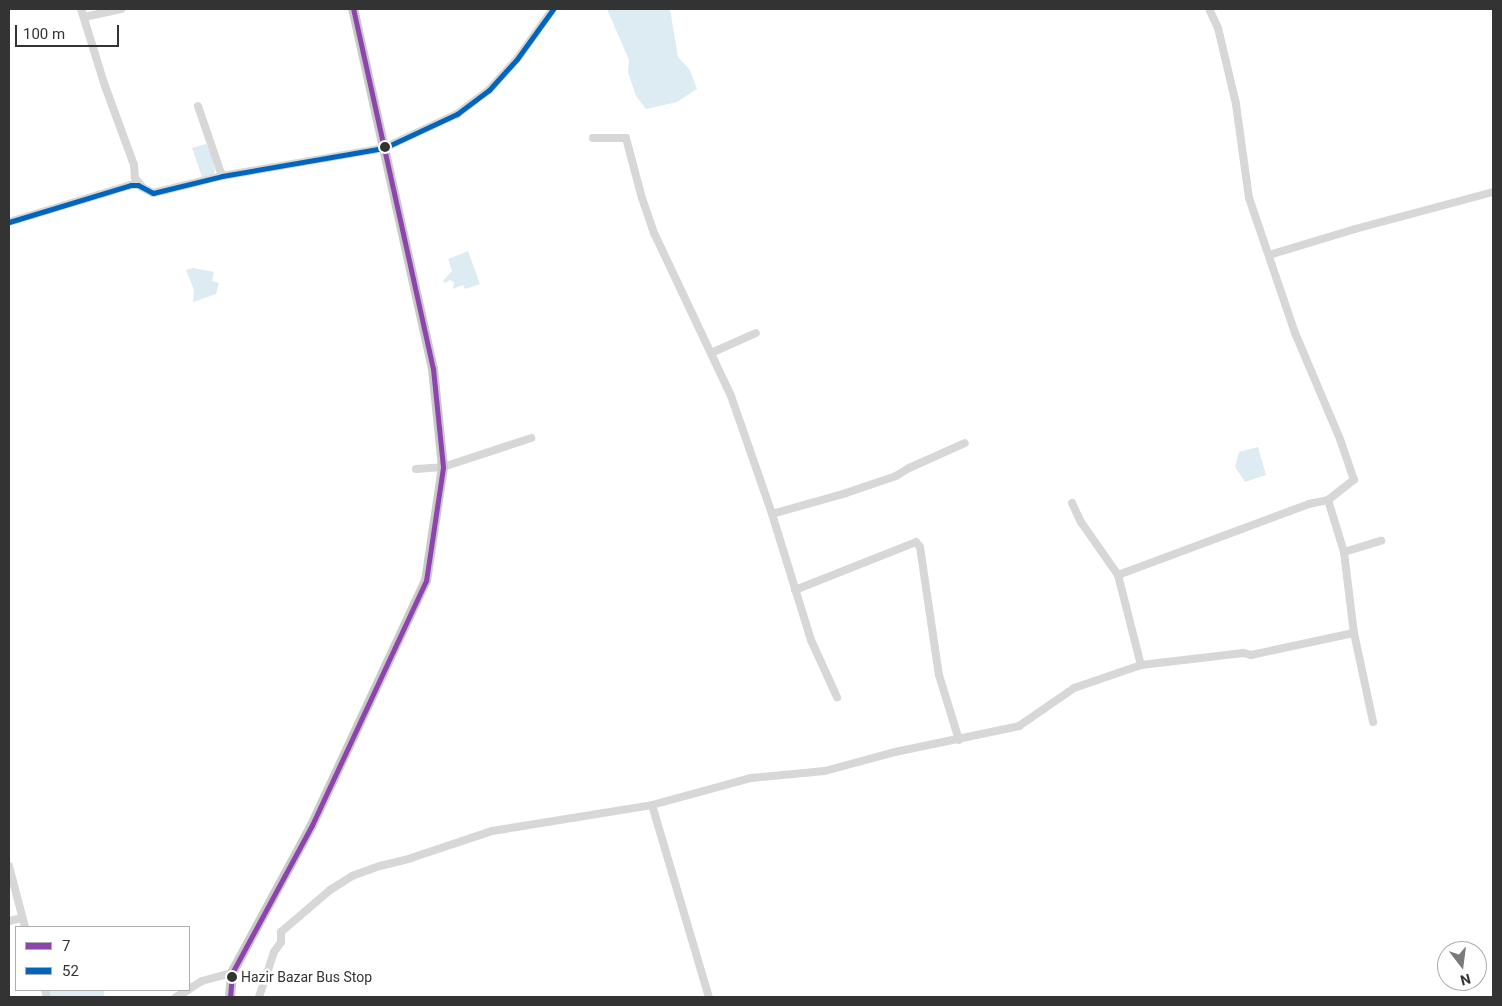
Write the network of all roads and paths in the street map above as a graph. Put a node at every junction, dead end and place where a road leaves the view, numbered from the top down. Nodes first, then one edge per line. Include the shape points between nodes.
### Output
1 (121, 9) edge
2 (353, 9) edge
3 (552, 9) edge
4 (1209, 9) edge
5 (83, 13) edge
6 (198, 106) dead end
7 (593, 138) dead end
8 (384, 148) junction
9 (222, 176) junction
10 (144, 188) junction
11 (1493, 192) edge
12 (9, 222) edge
13 (1269, 255) junction
14 (756, 333) dead end
15 (711, 353) junction
16 (530, 438) dead end
17 (965, 443) dead end
18 (443, 467) junction
19 (416, 469) dead end
20 (1328, 500) junction
21 (1072, 503) dead end
22 (772, 514) junction
23 (1381, 541) dead end
24 (1344, 552) junction
25 (1118, 574) junction
26 (794, 590) junction
27 (1354, 633) junction
28 (1141, 665) junction
29 (836, 697) dead end
30 (1372, 722) dead end
31 (959, 740) junction
32 (652, 805) junction
33 (9, 866) edge
34 (22, 918) junction
35 (9, 921) edge
36 (25, 926) edge
37 (232, 973) junction
38 (190, 988) edge
39 (230, 997) edge
40 (259, 997) edge
41 (709, 997) edge

1 - 5 street
2 - 8 main road
3 - 8 street via 517,59 489,90 457,114
4 - 13 street via 1218,28 1236,104 1248,198
5 - 10 street via 134,165 135,178
6 - 9 street
7 - 15 street via 626,138 655,235
8 - 9 street
8 - 18 main road via 433,369
9 - 10 street via 153,193
10 - 12 street via 125,186
11 - 13 street
13 - 20 street via 1295,333 1354,480
14 - 15 street
15 - 22 street via 731,396
16 - 18 street
17 - 22 street via 896,476 846,494
18 - 19 street
18 - 37 main road via 426,581 312,825
20 - 24 street
20 - 25 street via 1309,504
21 - 25 street via 1081,522
22 - 26 street
23 - 24 street
24 - 27 street
25 - 28 street
26 - 29 street
26 - 31 street via 916,542 920,547 939,675
27 - 28 street via 1251,655 1243,653
27 - 30 street
28 - 31 street via 1074,688 1019,726
31 - 32 street via 895,752 825,771 751,778
32 - 40 street via 492,831 352,876 330,890 281,932
32 - 41 street
33 - 34 street
34 - 35 street
34 - 36 street
37 - 38 street
37 - 39 main road

